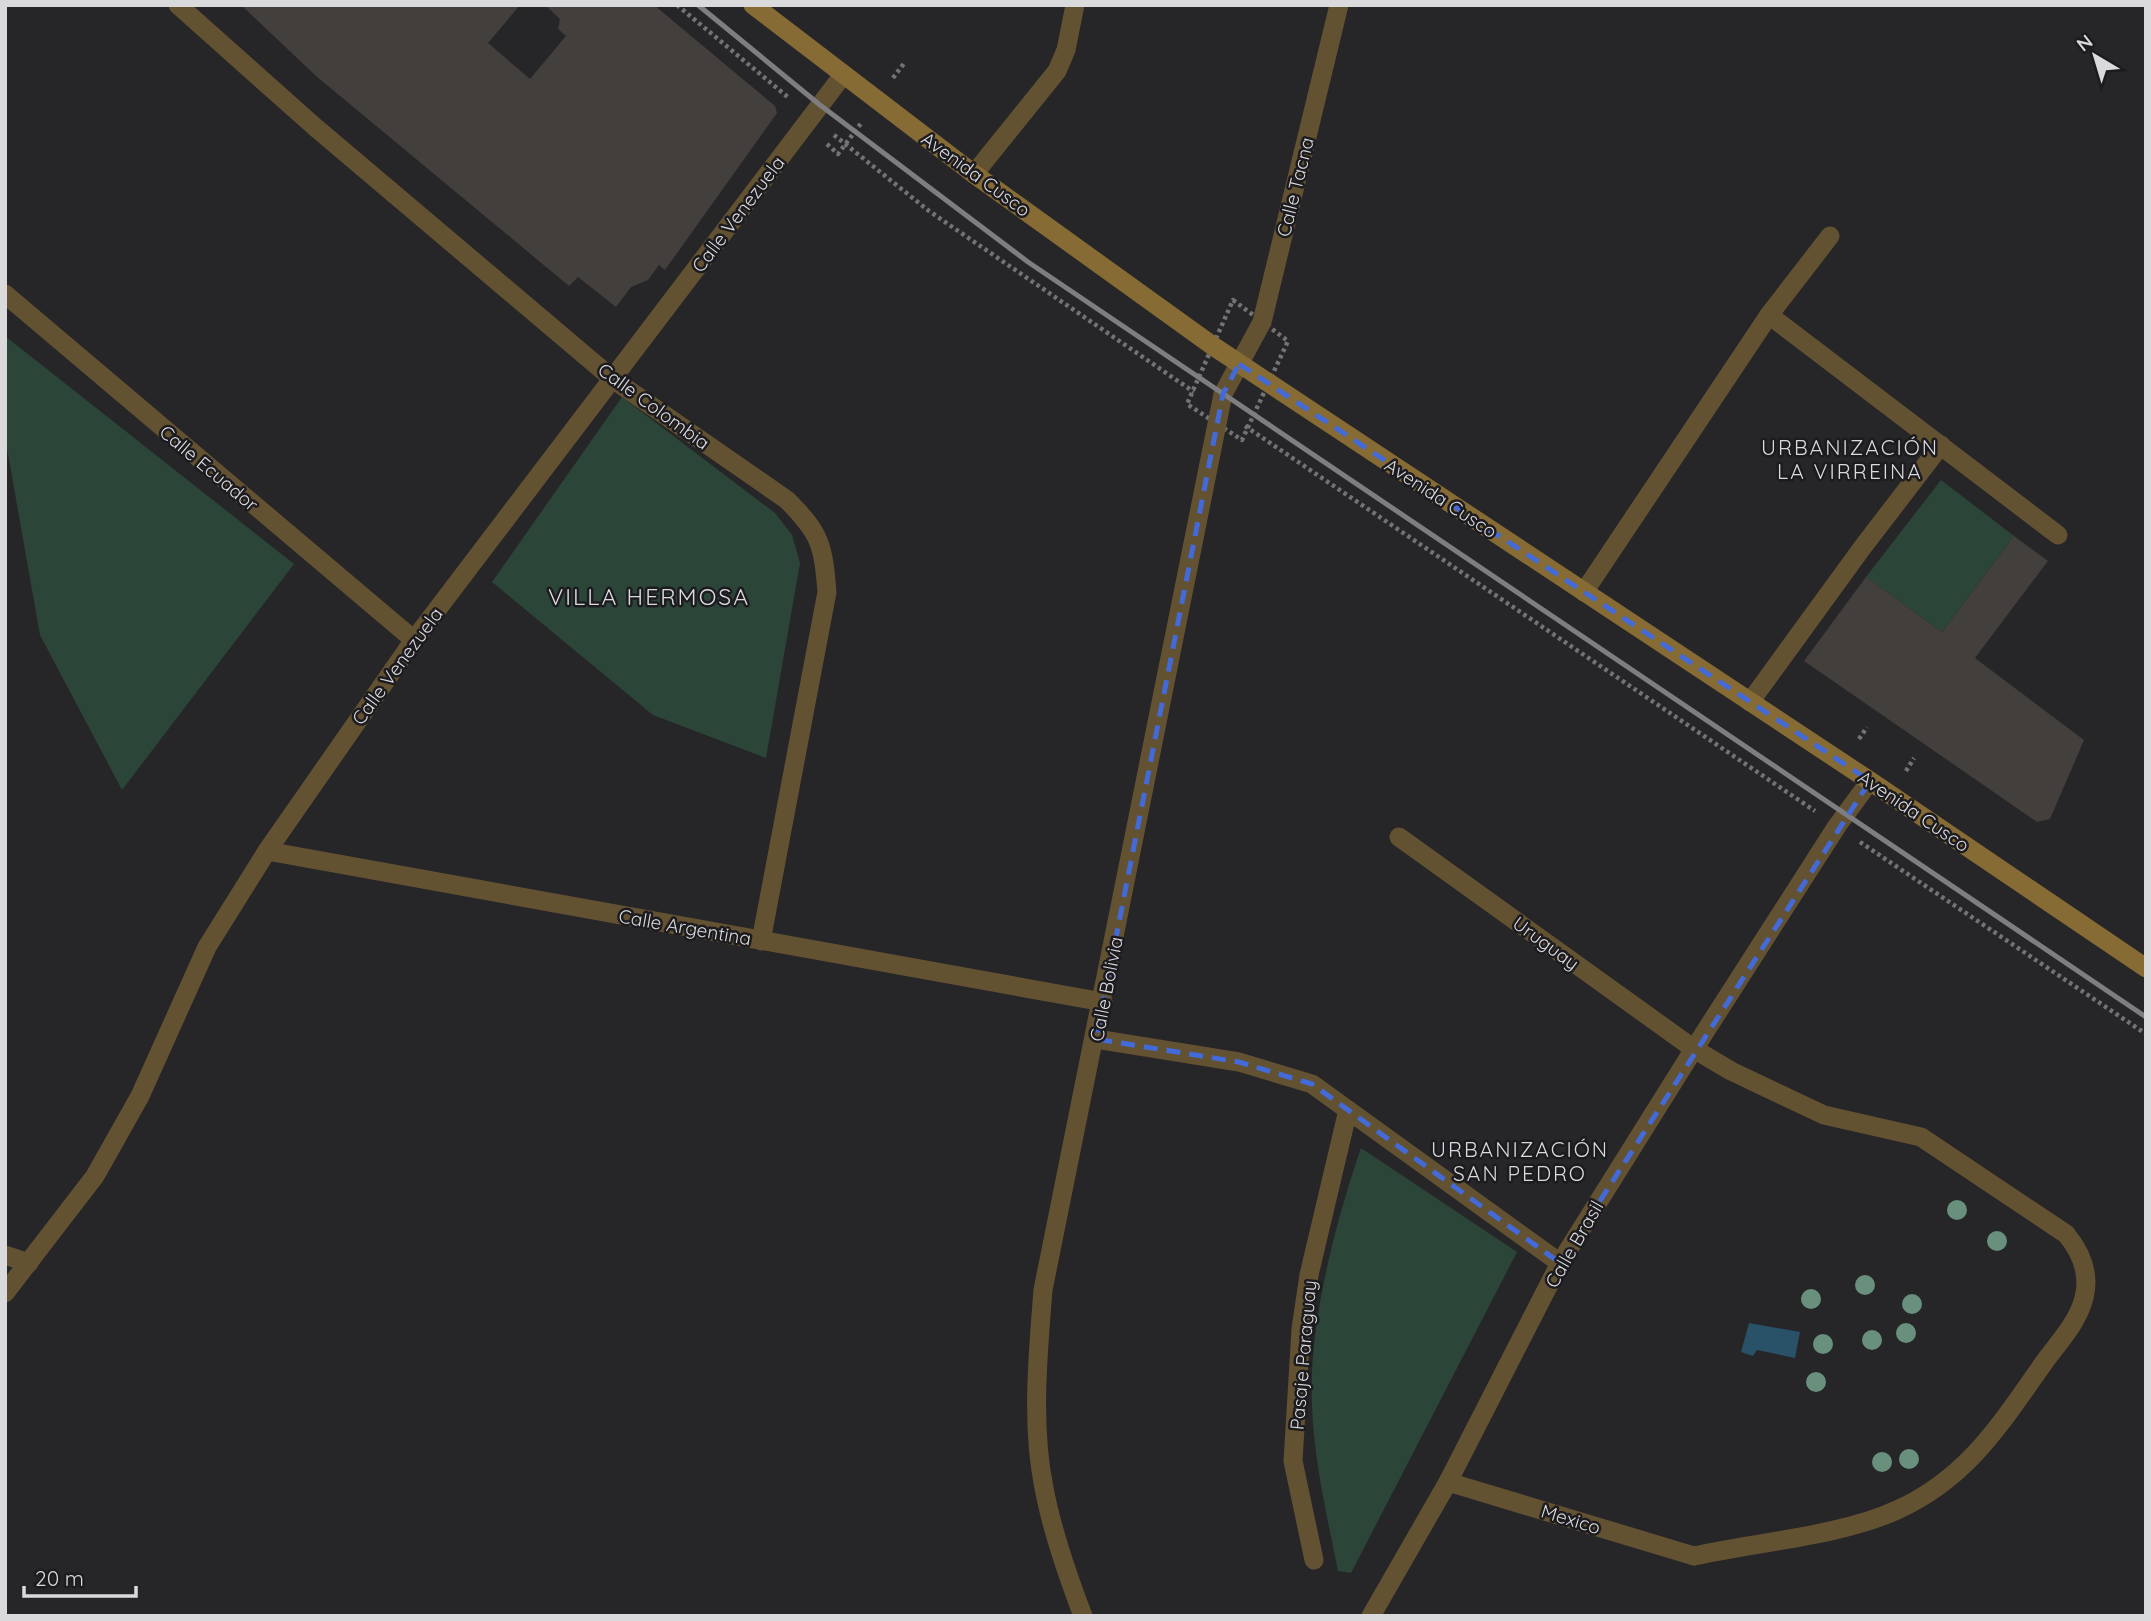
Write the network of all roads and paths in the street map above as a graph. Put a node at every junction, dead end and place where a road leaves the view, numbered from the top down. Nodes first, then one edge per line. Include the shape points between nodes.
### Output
1 (178, 5) edge
2 (677, 5) edge
3 (753, 5) edge
4 (1075, 5) edge
5 (1339, 5) edge
6 (843, 75) junction
7 (811, 116) junction
8 (974, 174) junction
9 (1830, 236) dead end
10 (5, 295) edge
11 (1769, 315) junction
12 (1239, 364) junction
13 (614, 380) junction
14 (1220, 409) junction
15 (1941, 445) junction
16 (2058, 535) dead end
17 (1584, 592) junction
18 (414, 640) junction
19 (1750, 702) junction
20 (1870, 781) junction
21 (1837, 826) junction
22 (1399, 837) dead end
23 (267, 851) junction
24 (761, 941) junction
25 (2146, 968) edge
26 (1104, 1002) junction
27 (2146, 1034) edge
28 (1096, 1040) junction
29 (1693, 1049) junction
30 (1348, 1110) junction
31 (5, 1255) edge
32 (29, 1263) junction
33 (1560, 1263) junction
34 (5, 1293) edge
35 (1448, 1482) junction
36 (1694, 1556) joint
37 (1314, 1560) dead end
38 (1083, 1616) edge
39 (1371, 1616) edge

1 - 13 street, Calle Colombia
2 - 7 path
3 - 6 main road, Avenida Cusco
4 - 8 street via 1066,50 1056,71
5 - 12 street, Calle Tacna via 1262,322
6 - 7 street, Calle Venezuela
6 - 8 main road, Avenida Cusco
7 - 13 street, Calle Venezuela
7 - 14 path via 929,211
8 - 12 main road, Avenida Cusco
9 - 11 street
10 - 18 street, Calle Ecuador
11 - 15 street
11 - 17 street
12 - 14 street, Calle Bolivia
12 - 17 main road, Avenida Cusco
13 - 18 street, Calle Venezuela
13 - 24 street, Calle Colombia via 787,500 811,525 824,556 827,592
14 - 21 path
14 - 26 street, Calle Bolivia
15 - 16 street
15 - 19 street
17 - 19 main road, Avenida Cusco
18 - 23 street, Calle Venezuela
19 - 20 main road, Avenida Cusco
20 - 21 street, Calle Brasil
20 - 25 main road, Avenida Cusco
21 - 27 path
21 - 29 street, Calle Brasil
22 - 29 street, Uruguay
23 - 24 street, Calle Argentina
23 - 32 street, Calle Venezuela via 207,947 140,1097 95,1176
24 - 26 street, Calle Argentina
26 - 28 street, Calle Bolivia
28 - 30 street via 1239,1062 1311,1084
28 - 38 street, Calle Bolivia via 1043,1290 1036,1380 1043,1486
29 - 33 street, Calle Brasil
29 - 36 street, Uruguay via 1824,1115 1921,1137 2066,1234 2076,1247 2086,1279 2078,1314 1987,1444 1928,1494 1868,1522
30 - 33 street
30 - 37 street, Pasaje Paraguay via 1309,1275 1301,1329 1293,1461
31 - 32 street
32 - 34 street, Calle Venezuela
33 - 35 street, Calle Brasil
35 - 36 street, Mexico
35 - 39 street, Calle Brasil

